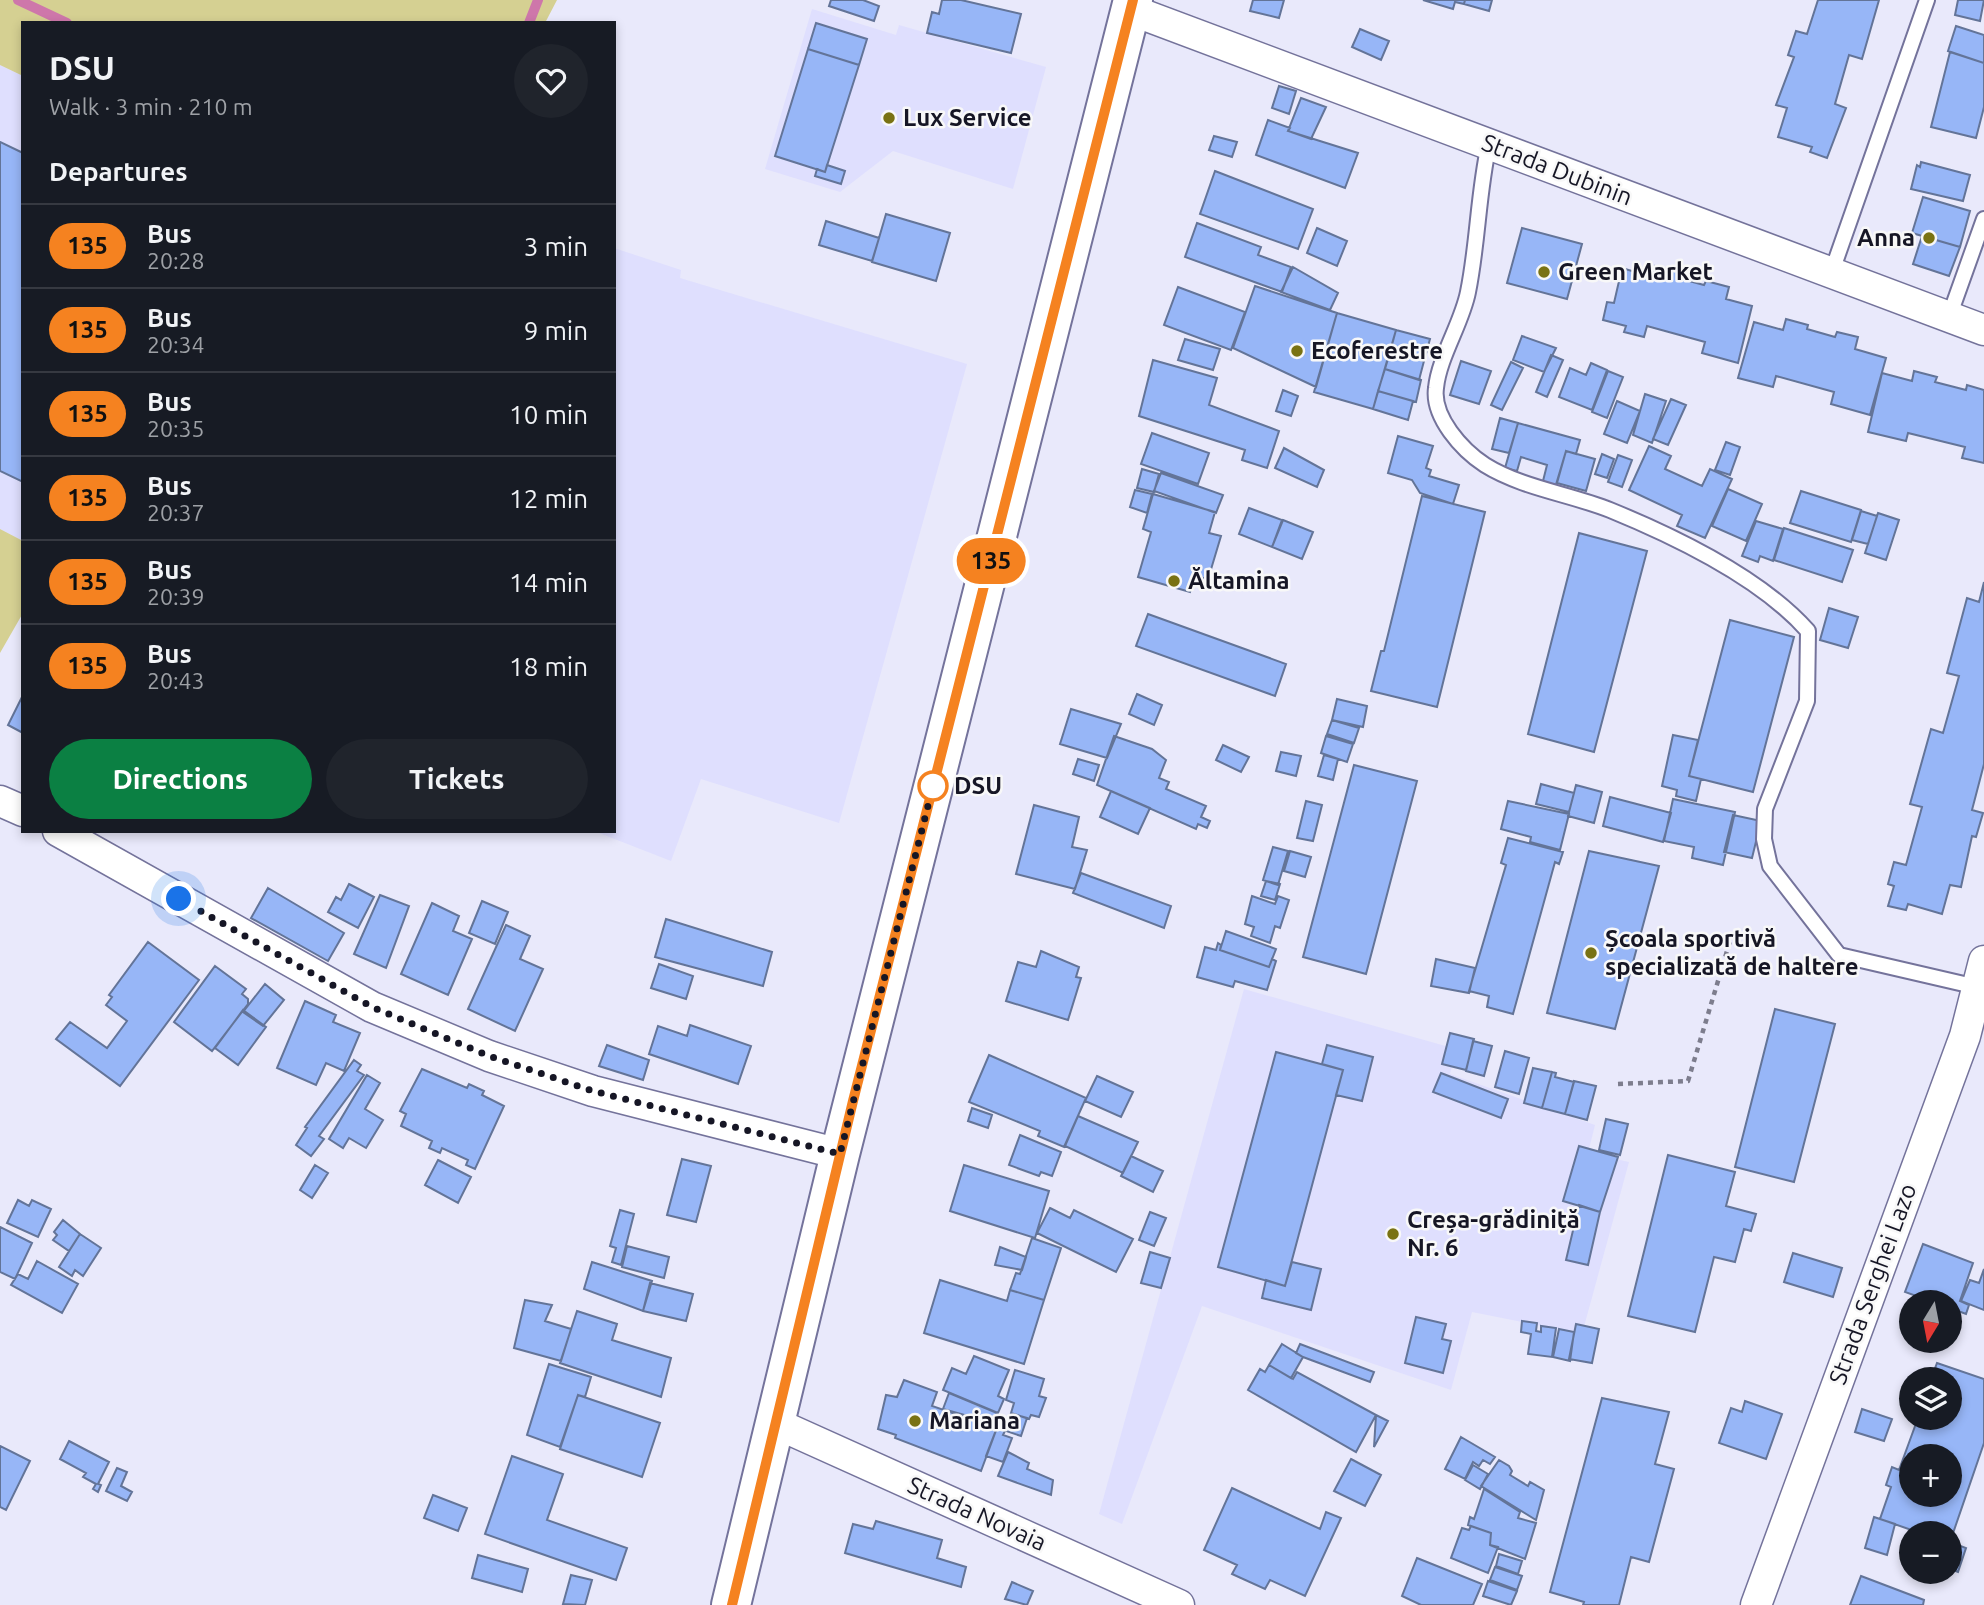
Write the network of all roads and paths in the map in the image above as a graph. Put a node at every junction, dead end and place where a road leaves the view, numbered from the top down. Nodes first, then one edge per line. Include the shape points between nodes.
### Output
1 (1927, 0) edge
2 (1132, 5) edge
3 (1489, 144) junction
4 (1984, 219) edge
5 (1831, 274) junction
6 (1949, 317) junction
7 (1984, 330) edge
8 (0, 801) edge
9 (21, 810) edge
10 (62, 833) edge
11 (1732, 931) dead end
12 (1980, 974) edge
13 (1618, 1084) dead end
14 (840, 1154) junction
15 (775, 1423) junction
16 (732, 1605) edge
17 (1179, 1605) edge
18 (1756, 1605) edge

1 - 5 lane
2 - 3 street, Strada Dubinin
2 - 14 main road
3 - 5 street, Strada Dubinin
3 - 12 lane via 1468,293 1436,388 1440,415 1459,442 1485,465 1632,520 1700,552 1786,606 1808,631 1807,701 1765,809 1770,866 1839,955
4 - 6 lane
5 - 6 street, Strada Dubinin
6 - 7 street, Strada Dubinin
8 - 9 street
10 - 14 street via 372,1007 478,1051 593,1091
11 - 13 path via 1688,1081
12 - 18 street, Strada Serghei Lazo via 1965,1036
14 - 15 main road
15 - 16 main road
15 - 17 street, Strada Novaia

